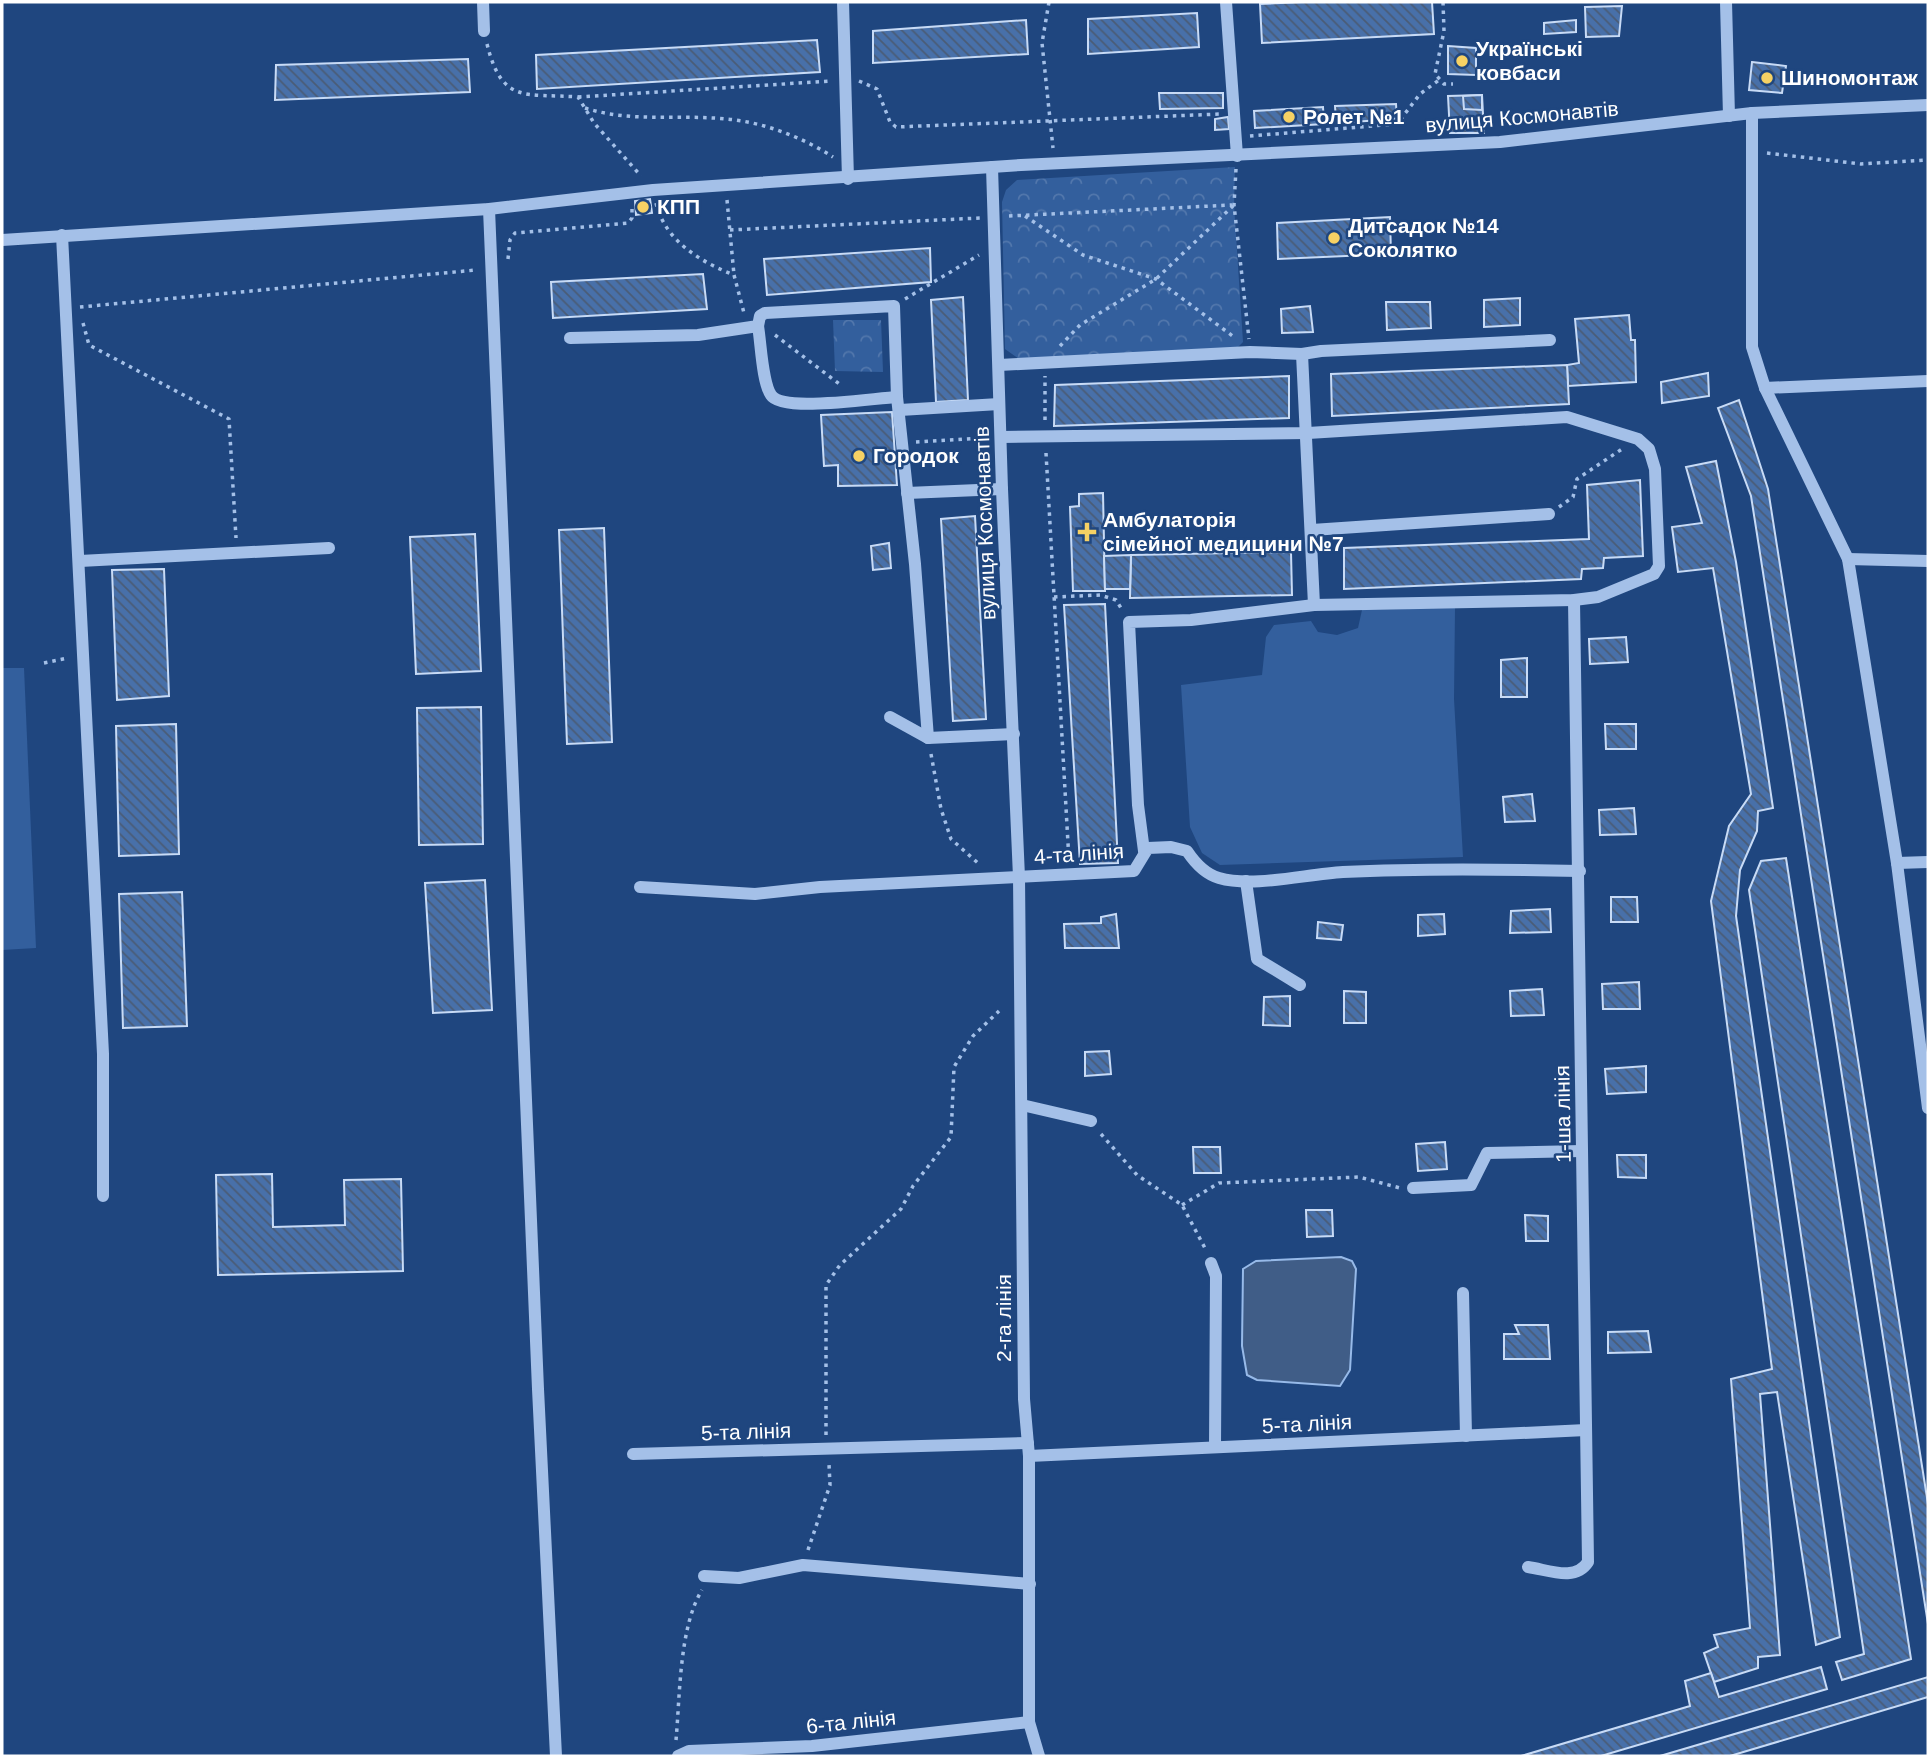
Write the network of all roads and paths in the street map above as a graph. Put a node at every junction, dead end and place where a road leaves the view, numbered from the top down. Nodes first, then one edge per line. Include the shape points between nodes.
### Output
1 (483, 2) edge
2 (843, 2) edge
3 (1049, 2) edge
4 (1226, 2) edge
5 (1443, 2) edge
6 (1726, 2) edge
7 (484, 31) joint
8 (845, 80) junction
9 (1453, 84) dead end
10 (578, 97) junction
11 (1928, 105) edge
12 (585, 108) junction
13 (1752, 113) junction
14 (1233, 114) junction
15 (1728, 116) junction
16 (1051, 122) junction
17 (1753, 151) junction
18 (1237, 156) junction
19 (1928, 160) edge
20 (1055, 164) junction
21 (992, 167) junction
22 (848, 174) junction
23 (726, 186) junction
24 (653, 190) junction
25 (631, 196) dead end
26 (1234, 205) junction
27 (489, 209) junction
28 (1023, 214) junction
29 (994, 217) junction
30 (730, 230) junction
31 (62, 234) junction
32 (2, 240) edge
33 (995, 246) junction
34 (492, 269) junction
35 (734, 275) junction
36 (1156, 279) junction
37 (894, 306) junction
38 (73, 308) junction
39 (758, 324) junction
40 (570, 338) dead end
41 (1550, 340) dead end
42 (1250, 352) junction
43 (1302, 354) junction
44 (1045, 362) junction
45 (999, 365) junction
46 (1928, 381) edge
47 (1765, 388) junction
48 (860, 400) junction
49 (898, 403) junction
50 (999, 404) junction
51 (1308, 433) junction
52 (1045, 436) junction
53 (1001, 437) junction
54 (1638, 439) junction
55 (904, 442) junction
56 (1002, 489) junction
57 (906, 494) junction
58 (1549, 514) joint
59 (1312, 530) junction
60 (329, 548) dead end
61 (237, 553) junction
62 (1848, 559) junction
63 (80, 561) junction
64 (1928, 561) edge
65 (1054, 597) junction
66 (1574, 600) junction
67 (1314, 605) junction
68 (1129, 622) junction
69 (84, 655) junction
70 (44, 663) dead end
71 (890, 717) dead end
72 (1014, 734) junction
73 (928, 738) junction
74 (1144, 851) junction
75 (1928, 862) edge
76 (1897, 863) junction
77 (1580, 872) junction
78 (1069, 874) junction
79 (1019, 877) junction
80 (996, 878) junction
81 (1246, 881) junction
82 (640, 887) dead end
83 (1300, 985) dead end
84 (999, 1011) dead end
85 (1021, 1105) junction
86 (1928, 1108) edge
87 (1091, 1121) joint
88 (1583, 1151) junction
89 (1413, 1188) joint
90 (103, 1196) dead end
91 (1182, 1205) junction
92 (1211, 1263) joint
93 (1463, 1293) dead end
94 (1586, 1430) junction
95 (1466, 1436) junction
96 (1215, 1447) junction
97 (828, 1449) junction
98 (1029, 1449) junction
99 (633, 1454) dead end
100 (803, 1565) junction
101 (1528, 1567) dead end
102 (709, 1577) joint
103 (1030, 1584) junction
104 (1029, 1722) junction
105 (677, 1750) edge
106 (556, 1756) edge
107 (1039, 1756) edge

1 - 7 street
2 - 8 street
3 - 16 path via 1042,43
4 - 14 street
5 - 9 path via 1444,32 1435,74 1444,84
6 - 15 street
7 - 10 path via 502,81 512,91
8 - 10 path
8 - 16 path via 862,81 877,89 896,127
8 - 22 street
10 - 12 path
11 - 13 street, вулиця Космонавтів
12 - 22 path via 611,116 726,119 770,127 831,156
12 - 24 path
13 - 15 street, вулиця Космонавтів
13 - 17 street
14 - 16 path
14 - 18 street
15 - 18 street, вулиця Космонавтів via 1500,142
16 - 20 path
17 - 19 path via 1829,162
17 - 47 street via 1752,347
18 - 20 street, вулиця Космонавтів
20 - 21 street, вулиця Космонавтів
21 - 22 street, вулиця Космонавтів
21 - 29 street, вулиця Космонавтів
22 - 23 street, вулиця Космонавтів
23 - 24 street, вулиця Космонавтів
23 - 30 path
24 - 27 street, вулиця Космонавтів
24 - 35 path via 659,216 673,237 697,257
25 - 34 path via 628,223 515,233 508,267
26 - 28 path
26 - 36 path
26 - 42 path
27 - 31 street, вулиця Космонавтів
27 - 34 street
28 - 29 path
28 - 36 path via 1083,255
29 - 30 path
29 - 33 street, вулиця Космонавтів
30 - 35 path
31 - 32 street, вулиця Космонавтів
31 - 38 street
33 - 37 path
33 - 45 street, вулиця Космонавтів
34 - 38 path
34 - 106 street
35 - 39 path via 744,314
36 - 42 path
36 - 44 path via 1080,325
37 - 39 street via 765,313
37 - 49 street
38 - 61 path via 89,345 229,419
38 - 63 street
39 - 40 street via 698,335
39 - 48 path
39 - 48 street via 766,382 778,402
41 - 43 street
42 - 43 street
42 - 44 street
43 - 51 street
44 - 45 street
44 - 52 path
45 - 50 street, вулиця Космонавтів
46 - 47 street
47 - 62 street
48 - 49 street
49 - 50 street
49 - 55 street
50 - 53 street, вулиця Космонавтів
51 - 52 street
51 - 54 street via 1567,417
51 - 59 street
52 - 53 street
52 - 65 path
53 - 55 path
53 - 56 street, вулиця Космонавтів
54 - 58 path via 1577,479 1573,497
54 - 66 street via 1649,449 1655,469 1658,566 1654,573 1598,597
55 - 57 street
56 - 57 street
56 - 72 street, вулиця Космонавтів
57 - 73 street
58 - 59 street
59 - 67 street
60 - 61 street
61 - 63 street
62 - 64 street
62 - 76 street
63 - 69 street
65 - 68 path via 1108,597 1116,600
65 - 78 path
66 - 67 street
66 - 77 street, 1-ша лінія
67 - 68 street via 1191,620
68 - 74 street
69 - 70 path
69 - 90 street via 103,1054
71 - 73 street
72 - 73 street
72 - 79 street, вулиця Космонавтів
73 - 80 path via 951,839
74 - 78 street, 4-та лінія via 1134,872
74 - 81 street, 4-та лінія via 1171,847 1187,851 1196,865 1218,878
75 - 76 street
76 - 86 street
77 - 81 street, 4-та лінія via 1380,870
77 - 88 street, 1-ша лінія
78 - 79 street, 4-та лінія
79 - 80 street, 4-та лінія
79 - 85 street, 2-га лінія
80 - 82 street, 4-та лінія via 755,894
81 - 83 street via 1258,959
84 - 97 path via 973,1036 954,1067 951,1137 901,1209 840,1265 826,1285
85 - 87 street
85 - 98 street, 2-га лінія via 1024,1399
87 - 91 path via 1137,1175
88 - 89 street via 1487,1153 1471,1185
88 - 94 street, 1-ша лінія
89 - 91 path via 1359,1177 1219,1183
91 - 92 path via 1201,1235
92 - 96 street via 1216,1276
93 - 95 street
94 - 95 street, 5-та лінія
94 - 101 street, 1-ша лінія via 1588,1562 1574,1574
95 - 96 street, 5-та лінія
96 - 98 street, 5-та лінія
97 - 98 street, 5-та лінія
97 - 99 street, 5-та лінія
97 - 100 path via 830,1485
98 - 103 street, 2-га лінія
100 - 102 street via 739,1578
100 - 103 street
102 - 105 path via 697,1599 686,1644
103 - 104 street, 2-га лінія
104 - 105 street, 6-та лінія via 812,1746
104 - 107 street, 2-га лінія

